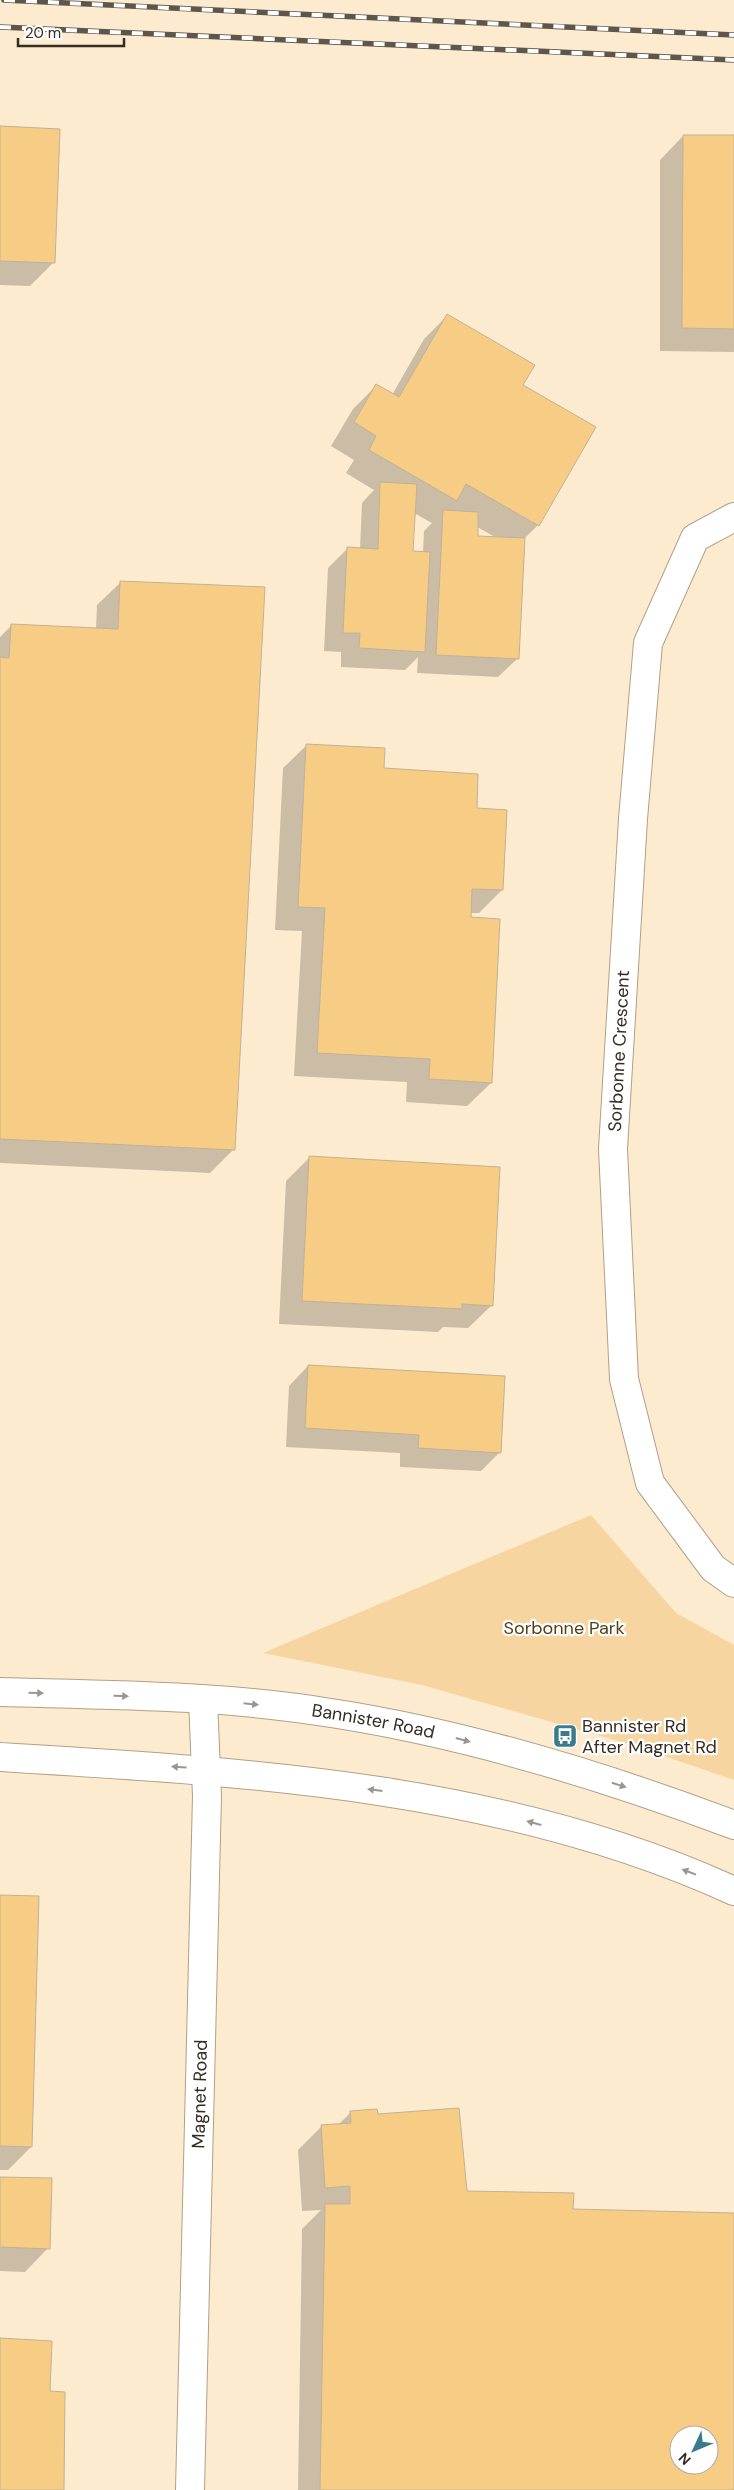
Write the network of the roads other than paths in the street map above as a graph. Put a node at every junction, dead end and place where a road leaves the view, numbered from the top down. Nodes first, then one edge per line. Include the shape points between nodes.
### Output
1 (734, 516) edge
2 (734, 1584) edge
3 (0, 1692) edge
4 (203, 1699) junction
5 (0, 1757) edge
6 (207, 1769) junction
7 (734, 1825) edge
8 (734, 1891) edge
9 (190, 2490) edge

1 - 2 street, Sorbonne Crescent via 695,538 648,643 633,819 613,1149 624,1379 650,1483 713,1568
3 -> 4 street, Bannister Road
4 - 6 street, Magnet Road
4 -> 7 street, Bannister Road via 330,1713 439,1734 655,1795
6 -> 5 street
8 -> 6 street via 632,1850 501,1814 418,1795
6 - 9 street, Magnet Road

